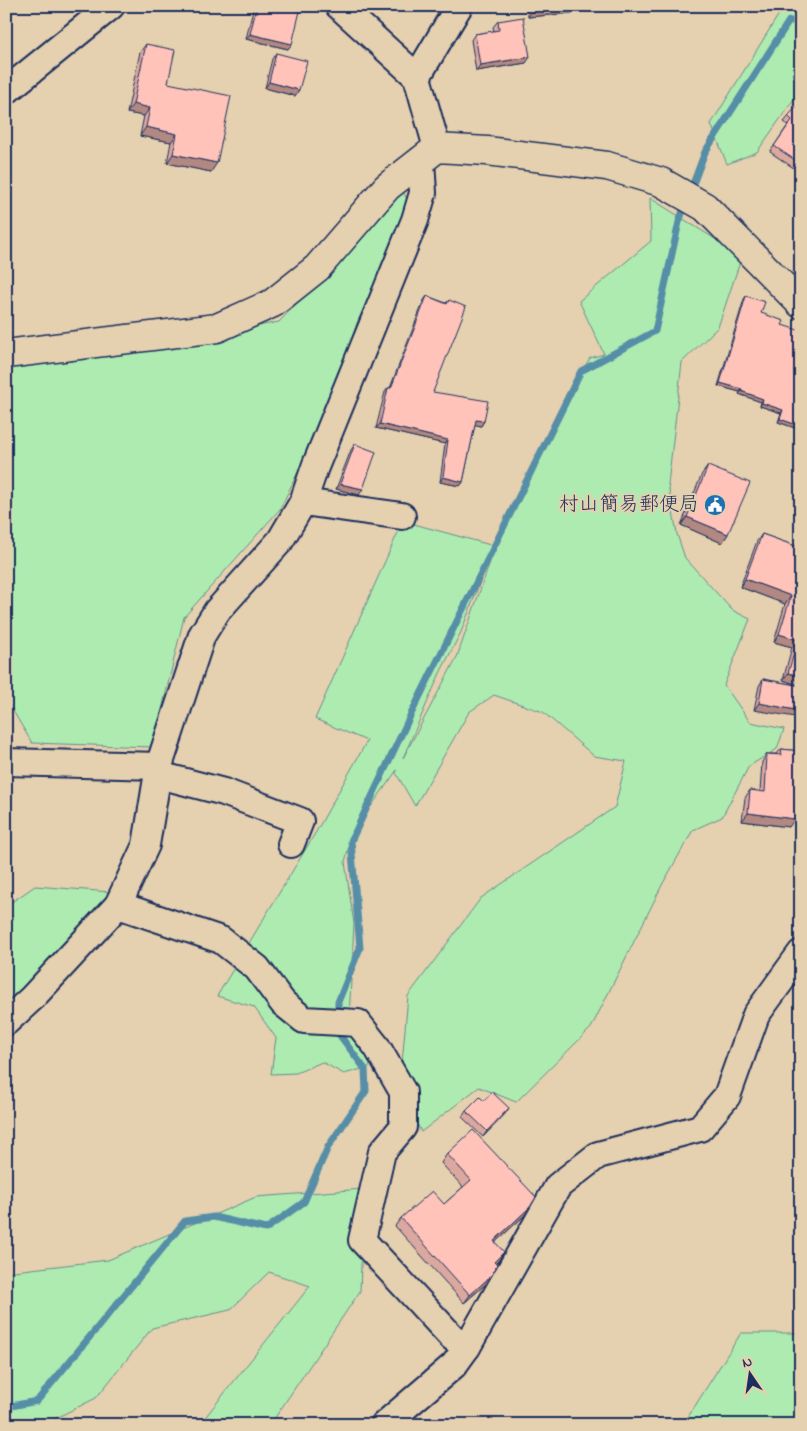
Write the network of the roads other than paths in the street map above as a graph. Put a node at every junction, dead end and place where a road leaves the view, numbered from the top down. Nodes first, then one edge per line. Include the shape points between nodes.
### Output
1 (111, 6) edge
2 (339, 6) edge
3 (460, 6) edge
4 (417, 78) junction
5 (6, 91) edge
6 (429, 154) junction
7 (801, 304) edge
8 (6, 354) edge
9 (303, 502) junction
10 (402, 516) dead end
11 (6, 762) edge
12 (159, 770) junction
13 (291, 844) dead end
14 (118, 905) junction
15 (801, 953) edge
16 (6, 1022) edge
17 (467, 1347) junction
18 (384, 1425) edge

1 - 5 street
2 - 4 street
3 - 4 street
4 - 6 street
6 - 7 street via 487,151 607,166 660,182 704,207
6 - 8 street via 386,187 317,268 265,306 217,328
6 - 9 street via 415,220
9 - 10 street
9 - 12 street via 280,541 216,611 202,635
11 - 12 street
12 - 13 street via 300,821
12 - 14 street via 146,845
14 - 16 street
14 - 17 street via 221,940 256,968 283,1003 304,1020 358,1023 375,1044 403,1092 403,1127 382,1152 362,1240 452,1337
15 - 17 street via 756,1015 727,1096 700,1128 598,1155 558,1186
17 - 18 street via 454,1366

